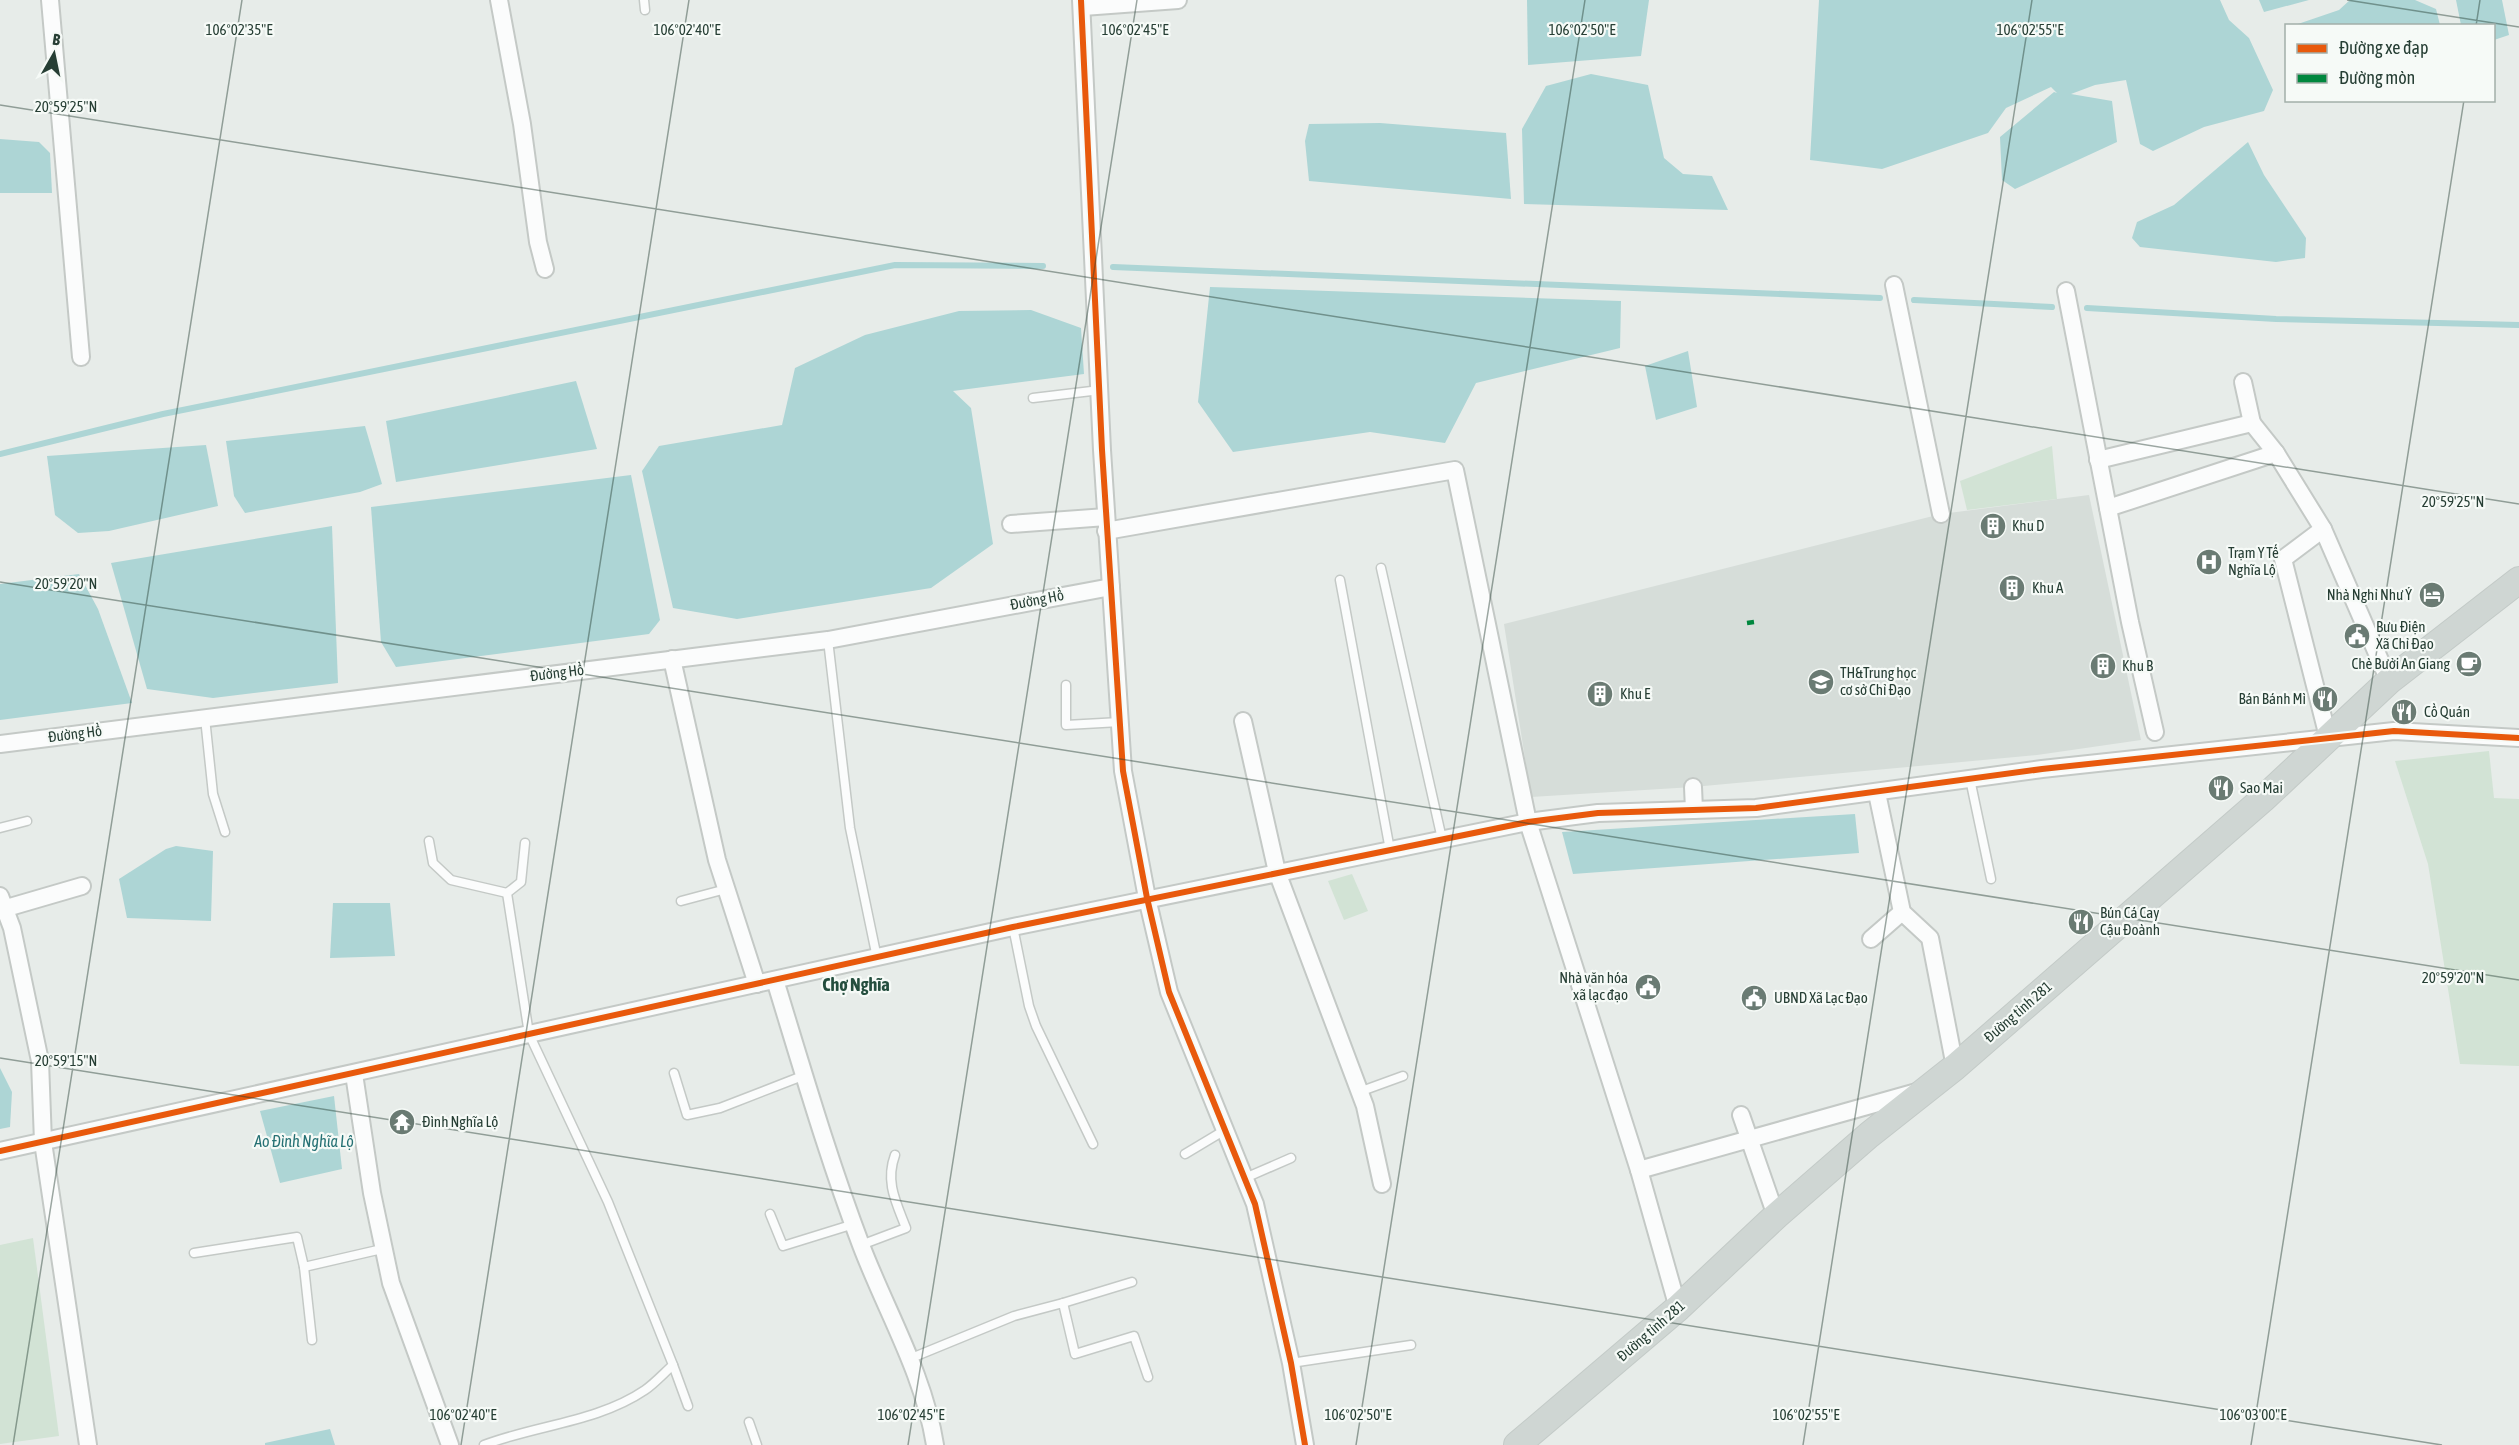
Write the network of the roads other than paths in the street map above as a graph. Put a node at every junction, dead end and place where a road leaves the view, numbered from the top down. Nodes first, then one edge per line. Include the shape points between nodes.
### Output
1 (50, 0) edge
2 (499, 0) edge
3 (1178, 0) edge
4 (1082, 3) edge
5 (545, 269) dead end
6 (1894, 285) dead end
7 (2066, 291) dead end
8 (81, 357) dead end
9 (2243, 382) dead end
10 (1101, 390) junction
11 (1033, 398) dead end
12 (2252, 423) junction
13 (2276, 453) junction
14 (2098, 460) junction
15 (2108, 508) junction
16 (1941, 514) dead end
17 (1011, 524) dead end
18 (1106, 524) junction
19 (2323, 529) junction
20 (1381, 568) dead end
21 (1340, 580) dead end
22 (2519, 580) edge
23 (1111, 586) junction
24 (828, 640) junction
25 (672, 659) junction
26 (2389, 681) junction
27 (1066, 685) dead end
28 (205, 718) junction
29 (1243, 721) dead end
30 (1120, 722) junction
31 (2156, 732) dead end
32 (2328, 737) junction
33 (2519, 738) edge
34 (0, 744) edge
35 (1970, 779) junction
36 (1693, 787) dead end
37 (1877, 793) junction
38 (1695, 810) junction
39 (27, 821) dead end
40 (1528, 822) junction
41 (0, 828) edge
42 (225, 832) dead end
43 (1442, 839) junction
44 (429, 841) dead end
45 (525, 843) dead end
46 (1390, 850) junction
47 (1277, 872) junction
48 (1991, 879) dead end
49 (82, 886) dead end
50 (726, 889) junction
51 (507, 893) junction
52 (1147, 898) junction
53 (681, 901) dead end
54 (2, 902) edge
55 (1902, 912) junction
56 (1013, 927) junction
57 (6, 930) edge
58 (1871, 939) dead end
59 (877, 958) junction
60 (775, 980) junction
61 (757, 984) junction
62 (529, 1034) junction
63 (1955, 1067) junction
64 (674, 1073) dead end
65 (354, 1074) junction
66 (804, 1075) junction
67 (1402, 1076) dead end
68 (1924, 1090) junction
69 (1359, 1092) junction
70 (1741, 1115) dead end
71 (1226, 1130) junction
72 (1751, 1139) junction
73 (43, 1142) junction
74 (1093, 1144) dead end
75 (0, 1151) edge
76 (1185, 1154) dead end
77 (895, 1155) dead end
78 (1291, 1158) dead end
79 (1639, 1170) junction
80 (1245, 1178) junction
81 (1382, 1184) dead end
82 (770, 1214) dead end
83 (1776, 1216) junction
84 (854, 1224) junction
85 (861, 1245) junction
86 (382, 1249) junction
87 (194, 1253) dead end
88 (304, 1267) junction
89 (1132, 1282) dead end
90 (1063, 1304) junction
91 (1678, 1308) junction
92 (312, 1340) dead end
93 (1411, 1344) dead end
94 (909, 1359) junction
95 (1291, 1363) junction
96 (673, 1365) junction
97 (1148, 1377) dead end
98 (688, 1406) dead end
99 (749, 1422) dead end
100 (88, 1445) edge
101 (450, 1445) edge
102 (484, 1445) edge
103 (757, 1445) edge
104 (935, 1445) edge
105 (1305, 1445) edge
106 (1517, 1445) edge

1 - 8 street
2 - 5 street
3 - 4 street
4 - 10 street
6 - 16 street
7 - 14 street
9 - 12 street
10 - 11 lane
10 - 18 street
12 - 13 street
12 - 14 street
13 - 15 street
13 - 19 street
14 - 15 street
15 - 31 street
17 - 18 street
18 - 23 street
18 - 40 street via 1455,470
19 - 26 street
19 - 32 street via 2283,559
20 - 43 lane
21 - 46 lane
22 - 26 main road, Đường tỉnh 281
23 - 24 street, Đường Hồ
23 - 30 street
24 - 25 street, Đường Hồ
24 - 59 lane via 850,828
25 - 28 street, Đường Hồ
25 - 50 street
26 - 32 main road, Đường tỉnh 281
27 - 30 lane via 1066,725
28 - 34 street, Đường Hồ
28 - 42 lane via 213,794
29 - 47 street
30 - 52 street via 1123,771
32 - 33 street via 2394,731
32 - 35 street via 2040,762
32 - 63 main road, Đường tỉnh 281
35 - 37 street
35 - 48 lane
36 - 38 street
37 - 38 street via 1756,808
37 - 55 street
38 - 40 street via 1598,813
39 - 41 lane
40 - 43 street
40 - 79 street
43 - 46 street
44 - 51 lane via 433,863 451,880
45 - 51 lane via 522,882
46 - 47 street
47 - 52 street
47 - 69 street
49 - 54 street
50 - 53 lane
50 - 61 street
51 - 62 lane
52 - 56 street
52 - 71 street via 1169,992
54 - 57 street
55 - 58 street
55 - 63 street via 1930,938
56 - 59 street
56 - 74 lane via 1036,1026
57 - 73 street via 40,1061
59 - 60 street
60 - 61 street
60 - 66 street
61 - 62 street
62 - 65 street
62 - 96 lane via 608,1203
63 - 68 main road, Đường tỉnh 281
64 - 66 lane via 687,1115 720,1108
65 - 73 street
65 - 86 street
66 - 84 street
67 - 69 lane
68 - 72 street
68 - 83 main road, Đường tỉnh 281
69 - 81 street
70 - 72 street
71 - 76 lane
71 - 80 street
72 - 79 street
72 - 83 street
73 - 75 street
73 - 100 street
77 - 85 lane via 889,1170 892,1193 906,1228
78 - 80 lane
79 - 91 street
80 - 95 street via 1255,1204
82 - 84 lane via 783,1246
83 - 91 main road, Đường tỉnh 281
84 - 85 street
85 - 94 street
86 - 88 lane
86 - 101 street
87 - 88 lane via 297,1237
88 - 92 lane
89 - 90 lane
90 - 94 lane via 1014,1316
90 - 97 lane via 1075,1354 1134,1336
91 - 106 main road, Đường tỉnh 281
93 - 95 lane
94 - 104 street
95 - 105 street
96 - 98 lane
96 - 102 lane via 645,1390 598,1413
99 - 103 lane

